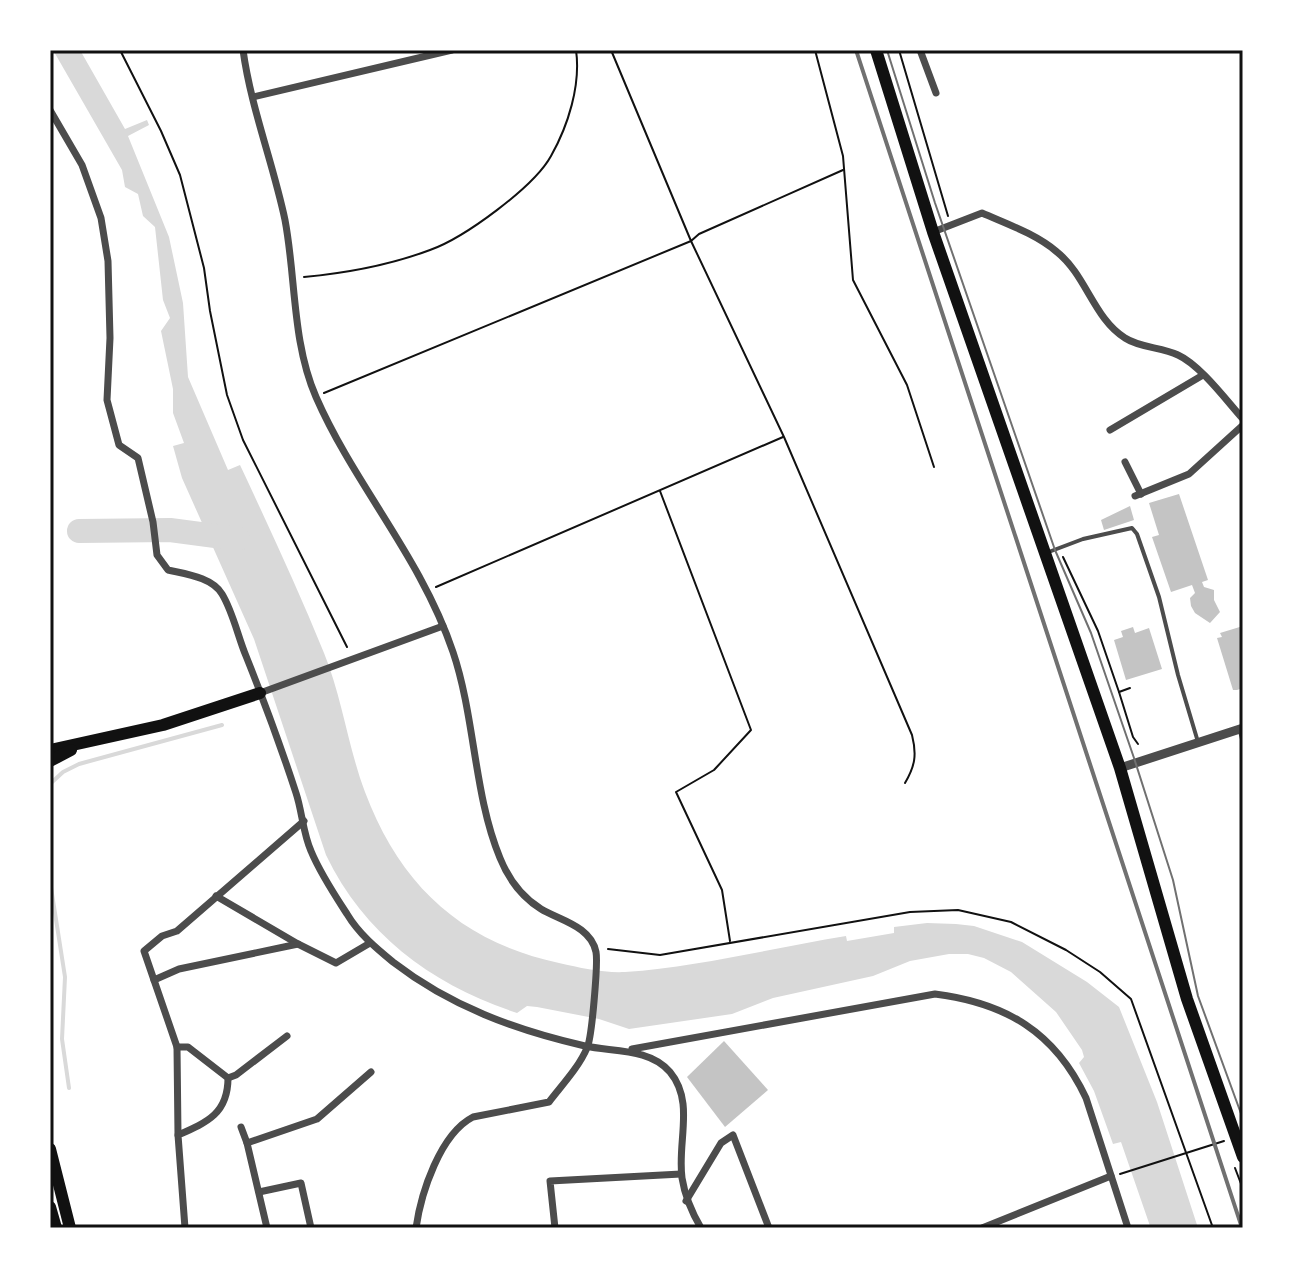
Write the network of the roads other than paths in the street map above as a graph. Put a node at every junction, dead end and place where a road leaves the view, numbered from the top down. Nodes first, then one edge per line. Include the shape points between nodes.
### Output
1 (243, 50) edge
2 (452, 50) edge
3 (876, 50) edge
4 (920, 50) edge
5 (936, 93) dead end
6 (253, 97) junction
7 (50, 110) edge
8 (933, 232) junction
9 (1203, 375) junction
10 (1243, 419) edge
11 (1243, 425) edge
12 (1110, 430) dead end
13 (1125, 462) dead end
14 (1044, 554) junction
15 (443, 626) junction
16 (260, 693) junction
17 (1241, 728) edge
18 (1198, 743) junction
19 (1243, 743) edge
20 (81, 745) junction
21 (50, 750) edge
22 (50, 761) edge
23 (1120, 768) junction
24 (304, 821) junction
25 (216, 896) junction
26 (370, 943) junction
27 (298, 944) junction
28 (154, 980) junction
29 (287, 1036) dead end
30 (177, 1047) junction
31 (588, 1047) junction
32 (615, 1052) junction
33 (371, 1072) dead end
34 (228, 1078) junction
35 (241, 1127) dead end
36 (178, 1135) junction
37 (247, 1143) junction
38 (50, 1149) edge
39 (1243, 1157) edge
40 (681, 1174) junction
41 (1114, 1176) junction
42 (259, 1192) junction
43 (686, 1201) junction
44 (50, 1207) edge
45 (56, 1228) edge
46 (70, 1228) edge
47 (185, 1228) edge
48 (267, 1228) edge
49 (311, 1228) edge
50 (416, 1228) edge
51 (555, 1228) edge
52 (701, 1228) edge
53 (769, 1228) edge
54 (982, 1228) edge
55 (1128, 1228) edge

1 - 6 street
2 - 6 street
3 - 8 highway
4 - 5 street
6 - 15 street via 281,202 303,356 316,396 412,560
7 - 16 street via 82,165 101,218 108,261 107,400 119,445 138,458 157,555 168,570 196,576 221,592
8 - 9 street via 982,213 1026,233 1058,253 1126,339 1180,355
8 - 14 highway
9 - 10 street
9 - 12 street
11 - 13 street via 1189,474 1138,495
14 - 18 lane via 1132,528 1137,534
14 - 23 highway
15 - 16 street
15 - 31 street via 503,865 527,897 582,930 595,950
16 - 20 highway
16 - 24 street
17 - 18 street
17 - 19 lane
18 - 23 street
20 - 21 highway
20 - 22 highway
23 - 39 highway via 1187,999
24 - 25 street
24 - 26 street via 310,849 332,890
25 - 27 street
25 - 28 street via 177,931 144,951
26 - 27 street via 336,963
26 - 31 street via 452,1001 507,1024
27 - 28 street via 179,969
28 - 30 street
29 - 34 street
30 - 34 street via 188,1047
30 - 36 street
31 - 32 street
31 - 50 street via 549,1102 464,1121 439,1155
32 - 40 street via 641,1054 660,1063 680,1089
32 - 41 street via 935,994 957,997 996,1008 1025,1024 1065,1060 1086,1098
33 - 37 street via 317,1119
34 - 36 street via 228,1096 220,1110
35 - 37 street
36 - 47 street
37 - 42 street
38 - 46 highway
40 - 43 street
40 - 51 street via 550,1181
41 - 54 street
41 - 55 street
42 - 48 street
42 - 49 street via 301,1183
43 - 52 street
43 - 53 street via 721,1143 733,1135
44 - 45 highway

